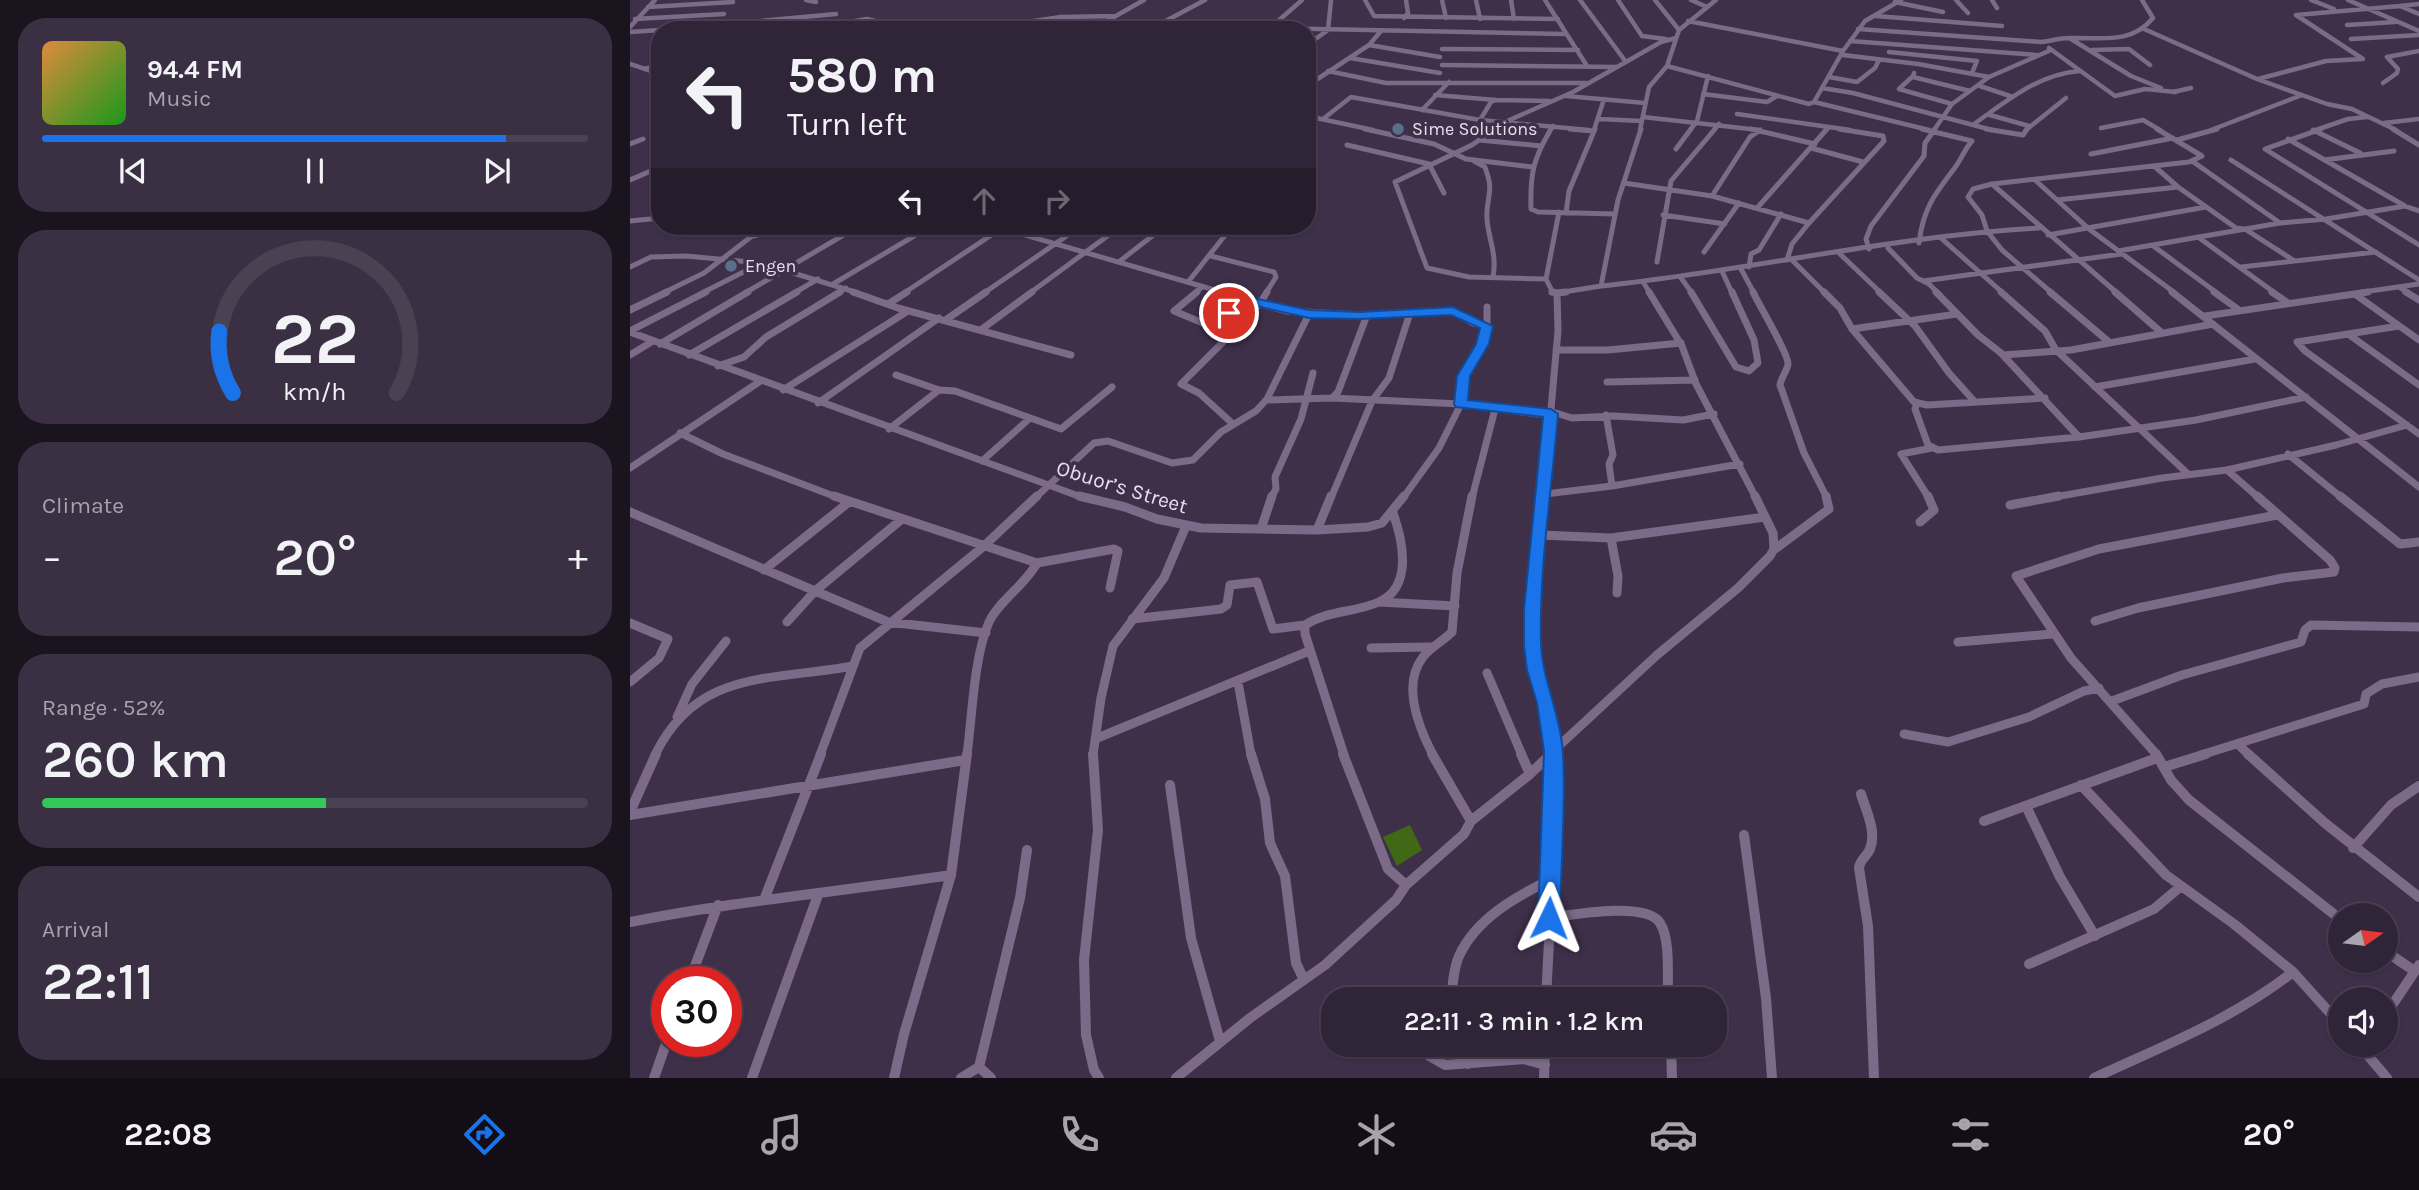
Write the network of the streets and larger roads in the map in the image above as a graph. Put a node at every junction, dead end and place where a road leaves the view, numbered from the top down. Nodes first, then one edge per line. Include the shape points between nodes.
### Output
1 (655, 0) edge
2 (806, 0) edge
3 (1144, 0) edge
4 (1205, 0) edge
5 (1302, 0) edge
6 (1331, 0) edge
7 (1365, 0) edge
8 (1406, 0) edge
9 (1442, 0) edge
10 (1476, 0) edge
11 (1511, 0) edge
12 (1545, 0) edge
13 (1580, 0) edge
14 (1618, 0) edge
15 (1655, 0) edge
16 (1691, 0) edge
17 (1716, 0) edge
18 (1901, 0) edge
19 (1956, 0) edge
20 (1992, 0) edge
21 (2142, 0) edge
22 (2311, 0) edge
23 (2348, 0) edge
24 (2388, 0) edge
25 (2413, 0) edge
26 (734, 1) edge
27 (816, 2) edge
28 (1895, 2) junction
29 (2419, 3) edge
30 (2400, 6) junction
31 (648, 7) junction
32 (1707, 7) junction
33 (1997, 8) dead end
34 (2368, 8) junction
35 (2338, 11) junction
36 (1942, 12) dead end
37 (724, 13) junction
38 (1968, 13) dead end
39 (2419, 13) edge
40 (836, 14) dead end
41 (1116, 16) junction
42 (1875, 16) junction
43 (780, 18) junction
44 (1404, 18) junction
45 (1446, 18) junction
46 (635, 19) junction
47 (1480, 19) junction
48 (1514, 19) junction
49 (1558, 19) junction
50 (718, 21) edge
51 (748, 21) edge
52 (779, 21) edge
53 (855, 21) edge
54 (877, 21) edge
55 (1033, 21) edge
56 (1107, 21) edge
57 (1166, 21) edge
58 (1277, 21) edge
59 (1688, 21) junction
60 (1943, 21) junction
61 (2398, 22) junction
62 (2347, 25) dead end
63 (2002, 26) dead end
64 (630, 27) edge
65 (1858, 29) junction
66 (2144, 29) junction
67 (1316, 30) edge
68 (1328, 30) junction
69 (651, 31) edge
70 (1381, 31) junction
71 (630, 32) edge
72 (1443, 32) junction
73 (2419, 33) edge
74 (1566, 34) junction
75 (1949, 35) junction
76 (1674, 36) junction
77 (2068, 38) junction
78 (1316, 39) edge
79 (2351, 39) dead end
80 (1850, 41) junction
81 (2041, 42) junction
82 (1889, 43) junction
83 (1369, 45) junction
84 (1442, 49) junction
85 (1578, 50) junction
86 (2051, 50) junction
87 (2092, 50) junction
88 (2419, 51) edge
89 (1889, 52) junction
90 (1843, 53) junction
91 (2038, 55) junction
92 (1440, 57) junction
93 (1350, 58) junction
94 (1879, 60) junction
95 (1887, 61) junction
96 (1626, 62) junction
97 (630, 64) edge
98 (1918, 64) junction
99 (1442, 65) junction
100 (1587, 65) junction
101 (2150, 65) dead end
102 (1667, 66) junction
103 (651, 67) edge
104 (1617, 67) junction
105 (645, 69) junction
106 (651, 71) edge
107 (1328, 71) junction
108 (2080, 71) junction
109 (1440, 73) junction
110 (1972, 73) junction
111 (1708, 76) junction
112 (1913, 76) junction
113 (1829, 77) junction
114 (1989, 77) junction
115 (2257, 79) junction
116 (1316, 80) edge
117 (1450, 81) junction
118 (1443, 82) junction
119 (1586, 83) junction
120 (2382, 83) dead end
121 (1980, 86) junction
122 (1822, 88) junction
123 (2191, 88) dead end
124 (1970, 91) junction
125 (2176, 92) junction
126 (1435, 94) junction
127 (1703, 94) junction
128 (1563, 95) junction
129 (2302, 95) junction
130 (1777, 96) junction
131 (2013, 97) junction
132 (2066, 98) dead end
133 (1604, 99) junction
134 (1496, 100) junction
135 (1550, 101) junction
136 (1814, 102) junction
137 (1645, 103) junction
138 (1952, 104) junction
139 (1422, 110) junction
140 (1737, 114) dead end
141 (1990, 116) junction
142 (2370, 117) junction
143 (1316, 118) edge
144 (1944, 118) junction
145 (1323, 119) junction
146 (1599, 119) junction
147 (1642, 119) junction
148 (1480, 120) junction
149 (2418, 120) edge
150 (1697, 121) junction
151 (1505, 122) junction
152 (2384, 123) junction
153 (1718, 124) junction
154 (1974, 124) junction
155 (1553, 126) junction
156 (2029, 126) junction
157 (1829, 127) junction
158 (2101, 128) dead end
159 (1760, 130) junction
160 (2313, 130) junction
161 (1593, 131) junction
162 (1934, 131) junction
163 (643, 139) dead end
164 (1479, 139) junction
165 (2175, 139) junction
166 (2288, 139) junction
167 (630, 144) edge
168 (1347, 145) dead end
169 (2419, 145) edge
170 (1541, 146) junction
171 (1813, 146) junction
172 (1676, 149) dead end
173 (2394, 151) dead end
174 (1454, 153) junction
175 (2091, 154) dead end
176 (2361, 154) junction
177 (1472, 160) junction
178 (2231, 160) dead end
179 (2324, 160) junction
180 (2192, 161) junction
181 (1863, 162) junction
182 (1429, 164) junction
183 (2154, 166) junction
184 (1533, 167) junction
185 (651, 171) edge
186 (630, 180) edge
187 (2035, 180) junction
188 (1624, 183) junction
189 (1992, 184) junction
190 (2178, 187) junction
191 (1668, 189) junction
192 (1444, 193) dead end
193 (1712, 196) junction
194 (2057, 200) junction
195 (1739, 202) junction
196 (2405, 206) junction
197 (1758, 207) junction
198 (2206, 207) junction
199 (2419, 211) edge
200 (1562, 213) junction
201 (2365, 213) junction
202 (1615, 214) junction
203 (1782, 214) junction
204 (1663, 215) junction
205 (651, 219) edge
206 (2326, 219) junction
207 (630, 221) edge
208 (1810, 223) junction
209 (2280, 223) junction
210 (1725, 224) junction
211 (2039, 228) junction
212 (2089, 229) junction
213 (2245, 229) junction
214 (1987, 232) junction
215 (753, 235) edge
216 (757, 235) edge
217 (844, 235) edge
218 (916, 235) edge
219 (991, 235) edge
220 (1030, 235) edge
221 (1068, 235) edge
222 (1108, 235) edge
223 (1153, 235) edge
224 (1224, 235) edge
225 (2048, 235) junction
226 (751, 237) junction
227 (2197, 237) junction
228 (1942, 239) junction
229 (1056, 243) junction
230 (1919, 243) junction
231 (2152, 245) junction
232 (2419, 245) edge
233 (1888, 248) junction
234 (1869, 249) junction
235 (1086, 251) junction
236 (1704, 252) dead end
237 (2120, 252) junction
238 (2376, 252) junction
239 (1840, 254) junction
240 (1211, 256) junction
241 (725, 258) junction
242 (1789, 260) junction
243 (2078, 260) junction
244 (2292, 260) junction
245 (1120, 261) junction
246 (1657, 262) dead end
247 (761, 263) junction
248 (630, 267) edge
249 (2241, 267) junction
250 (1745, 268) junction
251 (2024, 268) junction
252 (785, 269) junction
253 (1722, 271) junction
254 (1980, 275) junction
255 (1493, 277) junction
256 (1681, 278) junction
257 (818, 279) junction
258 (1546, 279) junction
259 (1923, 281) junction
260 (1188, 282) junction
261 (1643, 282) junction
262 (2419, 282) edge
263 (834, 284) junction
264 (1601, 286) junction
265 (1202, 287) junction
266 (2399, 287) junction
267 (846, 288) junction
268 (1557, 293) junction
269 (2356, 295) junction
270 (1244, 300) junction
271 (2419, 300) edge
272 (2289, 303) junction
273 (888, 304) junction
274 (1259, 305) junction
275 (1487, 307) dead end
276 (630, 310) edge
277 (2239, 310) junction
278 (908, 311) junction
279 (1410, 313) junction
280 (1309, 314) junction
281 (1957, 314) junction
282 (1367, 315) junction
283 (2206, 316) junction
284 (943, 318) junction
285 (1907, 321) junction
286 (2213, 324) junction
287 (1213, 325) junction
288 (1487, 326) junction
289 (2399, 326) junction
290 (982, 329) junction
291 (1852, 329) junction
292 (630, 331) edge
293 (2162, 333) junction
294 (2348, 334) junction
295 (2419, 340) edge
296 (2109, 342) junction
297 (656, 343) junction
298 (1681, 343) junction
299 (1556, 350) junction
300 (2056, 350) junction
301 (630, 355) edge
302 (690, 355) junction
303 (1071, 355) dead end
304 (2003, 355) junction
305 (2255, 359) junction
306 (717, 366) junction
307 (1313, 373) dead end
308 (896, 375) dead end
309 (1695, 380) junction
310 (759, 382) junction
311 (1606, 382) dead end
312 (2419, 385) edge
313 (1112, 387) dead end
314 (2095, 387) junction
315 (783, 390) junction
316 (939, 390) junction
317 (1306, 397) junction
318 (2306, 397) junction
319 (1332, 398) junction
320 (2045, 398) junction
321 (1267, 400) junction
322 (1372, 401) junction
323 (1975, 401) junction
324 (818, 403) junction
325 (1917, 403) junction
326 (1461, 404) junction
327 (1495, 409) junction
328 (1551, 414) junction
329 (1714, 414) junction
330 (1606, 415) junction
331 (1030, 419) junction
332 (1233, 424) junction
333 (2407, 425) junction
334 (2136, 427) junction
335 (889, 429) junction
336 (680, 433) junction
337 (2419, 433) edge
338 (2079, 437) junction
339 (2360, 437) junction
340 (1932, 449) junction
341 (2288, 454) junction
342 (982, 461) junction
343 (1740, 464) junction
344 (630, 468) edge
345 (2227, 470) junction
346 (2188, 474) junction
347 (1048, 483) junction
348 (1612, 485) junction
349 (2419, 487) edge
350 (1545, 495) junction
351 (849, 502) junction
352 (2010, 505) dead end
353 (630, 512) edge
354 (1392, 513) junction
355 (2277, 515) junction
356 (1765, 517) junction
357 (902, 519) junction
358 (1920, 522) dead end
359 (1186, 526) junction
360 (1261, 529) junction
361 (1317, 530) junction
362 (1541, 535) junction
363 (1611, 538) junction
364 (2419, 542) edge
365 (984, 546) junction
366 (1775, 549) junction
367 (1037, 563) junction
368 (764, 570) junction
369 (1110, 588) dead end
370 (815, 592) junction
371 (1616, 593) dead end
372 (1379, 602) junction
373 (1455, 606) junction
374 (1132, 619) junction
375 (2095, 621) dead end
376 (787, 622) dead end
377 (888, 622) junction
378 (630, 623) edge
379 (1306, 625) junction
380 (2419, 627) edge
381 (986, 633) junction
382 (2052, 634) junction
383 (726, 641) dead end
384 (1958, 642) dead end
385 (1431, 647) junction
386 (1371, 648) dead end
387 (1309, 651) junction
388 (694, 666) dead end
389 (853, 666) junction
390 (706, 667) junction
391 (1487, 673) dead end
392 (2419, 677) edge
393 (630, 682) edge
394 (1238, 682) junction
395 (2099, 688) junction
396 (2112, 701) junction
397 (676, 719) junction
398 (1904, 734) dead end
399 (1096, 739) junction
400 (2238, 744) junction
401 (1554, 751) junction
402 (2157, 758) junction
403 (965, 760) junction
404 (2164, 767) junction
405 (1530, 774) junction
406 (808, 784) junction
407 (1170, 785) dead end
408 (2081, 785) junction
409 (2419, 786) edge
410 (1861, 794) dead end
411 (2026, 806) junction
412 (630, 813) edge
413 (1471, 821) junction
414 (1984, 821) dead end
415 (1744, 835) dead end
416 (2353, 848) junction
417 (1027, 850) dead end
418 (951, 875) junction
419 (1550, 880) junction
420 (1406, 886) junction
421 (2180, 887) junction
422 (818, 895) junction
423 (2419, 897) edge
424 (764, 900) junction
425 (718, 905) junction
426 (2328, 910) edge
427 (1549, 918) junction
428 (630, 922) edge
429 (2095, 936) junction
430 (2398, 958) edge
431 (2029, 964) dead end
432 (696, 966) edge
433 (2416, 967) edge
434 (2293, 972) junction
435 (1304, 980) junction
436 (1453, 987) edge
437 (1546, 987) edge
438 (1667, 987) edge
439 (2398, 995) edge
440 (2328, 1011) edge
441 (1220, 1041) junction
442 (661, 1057) edge
443 (1431, 1057) edge
444 (1467, 1057) edge
445 (1545, 1057) edge
446 (1671, 1057) edge
447 (2369, 1057) edge
448 (1468, 1064) junction
449 (1545, 1065) junction
450 (979, 1067) junction
451 (654, 1078) edge
452 (752, 1078) edge
453 (894, 1078) edge
454 (961, 1078) edge
455 (991, 1078) edge
456 (1099, 1078) edge
457 (1176, 1078) edge
458 (1544, 1078) edge
459 (1672, 1078) edge
460 (1772, 1078) edge
461 (1874, 1078) edge
462 (2094, 1078) edge
463 (2387, 1078) edge

1 - 31 street
2 - 27 street
3 - 41 street
4 - 57 street
5 - 58 street
6 - 68 street
7 - 44 street via 1374,16
8 - 44 street
9 - 45 street
10 - 47 street
11 - 48 street
12 - 49 street
13 - 96 street
14 - 76 street via 1642,36
15 - 76 street
16 - 32 street
17 - 32 street
18 - 28 street
19 - 38 street
20 - 33 street
21 - 66 street via 2153,18
22 - 35 street
23 - 34 street
24 - 30 street
25 - 29 street
26 - 31 street
26 - 37 street
28 - 36 street
28 - 42 street
29 - 30 street
30 - 34 street
30 - 39 street
31 - 46 street
32 - 59 street
34 - 35 street
34 - 61 street
35 - 115 street via 2295,15 2363,59 2326,61
37 - 46 street
37 - 50 street
40 - 43 street
41 - 55 street
41 - 56 street
42 - 60 street
42 - 65 street
43 - 51 street
43 - 52 street
44 - 45 street
45 - 47 street
46 - 64 street
47 - 48 street
48 - 49 street
49 - 74 street
53 - 54 street
59 - 76 street
59 - 90 street
60 - 63 street
60 - 75 street
61 - 62 street
61 - 73 street
65 - 75 street
65 - 80 street
66 - 77 street via 2117,38
66 - 115 street
67 - 68 street
68 - 70 street
68 - 78 street
69 - 71 street
70 - 72 street
70 - 83 street
72 - 74 street
72 - 84 street
73 - 79 street
74 - 85 street
75 - 81 street
76 - 96 street
76 - 102 street
77 - 81 street
77 - 87 street
80 - 82 street
80 - 90 street
81 - 86 street
82 - 89 street
82 - 91 street
83 - 92 street
83 - 93 street
84 - 85 street
84 - 92 street
85 - 100 street
86 - 91 street
86 - 108 street
87 - 101 street via 2129,49
87 - 125 street via 2131,76
88 - 120 street via 2386,58 2398,69
89 - 95 street
89 - 110 street via 1977,61
90 - 94 street
90 - 113 street
91 - 114 street
92 - 99 street
93 - 107 street
93 - 109 street
94 - 95 street
94 - 113 street via 1857,82
95 - 98 street
96 - 104 street
97 - 105 street
98 - 110 street
98 - 112 street
99 - 100 street
99 - 109 street
100 - 104 street
102 - 111 street
102 - 137 street via 1651,82
103 - 105 street
104 - 119 street
105 - 106 street
107 - 116 street
107 - 118 street via 1386,83
108 - 125 street via 2115,96 2146,89
108 - 131 street via 2058,73
109 - 118 street
110 - 114 street
111 - 127 street
111 - 130 street
112 - 124 street
112 - 138 street via 1899,89
113 - 122 street
114 - 121 street
115 - 129 street
117 - 118 street
117 - 119 street
117 - 126 street
119 - 128 street
121 - 124 street
121 - 131 street
122 - 136 street
122 - 144 street
123 - 125 street
124 - 138 street
126 - 134 street
126 - 139 street
127 - 130 street via 1767,102
127 - 150 street
128 - 133 street
128 - 135 street
129 - 142 street
129 - 165 street via 2220,128
130 - 136 street
131 - 141 street
132 - 156 street
133 - 137 street
133 - 146 street
134 - 135 street
134 - 148 street
135 - 151 street
136 - 162 street
137 - 147 street
138 - 144 street
139 - 145 street via 1350,97
139 - 148 street
140 - 157 street
141 - 154 street
141 - 156 street
142 - 152 street
142 - 160 street
143 - 145 street
144 - 154 street
144 - 162 street
145 - 174 street via 1434,144
146 - 147 street
146 - 161 street
147 - 150 street
147 - 188 street
148 - 151 street
149 - 152 street
150 - 153 street
150 - 172 street
151 - 155 street
151 - 164 street
152 - 169 street
153 - 159 street
153 - 191 street
154 - 156 street via 2023,135
155 - 161 street
155 - 170 street
157 - 171 street
157 - 181 street via 1883,136 1884,141
158 - 165 street via 2143,120
159 - 171 street
159 - 193 street via 1750,137
160 - 166 street
160 - 176 street
161 - 200 street
162 - 230 street via 1972,141 1922,218
162 - 234 street via 1925,143 1924,156 1871,226 1866,239
163 - 167 street
164 - 170 street
164 - 174 street
165 - 175 street
165 - 180 street via 2202,154
166 - 179 street
166 - 201 street via 2265,149
168 - 182 street
170 - 184 street
171 - 181 street
171 - 197 street
173 - 176 street
174 - 177 street
174 - 182 street
176 - 179 street
177 - 184 street
177 - 255 street via 1485,167 1489,179 1492,203 1487,210 1496,260
178 - 206 street
179 - 196 street
180 - 183 street
180 - 209 street
181 - 208 street
182 - 192 street
182 - 255 street via 1395,182 1427,268 1444,275
183 - 187 street
183 - 190 street
184 - 200 street via 1531,209
185 - 186 street
187 - 189 street
187 - 194 street
188 - 191 street
188 - 202 street
189 - 211 street
189 - 214 street via 1973,189 1968,197 1982,215
190 - 194 street
190 - 198 street
191 - 193 street
191 - 204 street
193 - 195 street
194 - 212 street
195 - 197 street
195 - 210 street
196 - 199 street
196 - 201 street
197 - 203 street
198 - 212 street
198 - 213 street via 2236,228
200 - 202 street
200 - 258 street
201 - 206 street
201 - 232 street
202 - 264 street
203 - 208 street
203 - 250 street
204 - 210 street
204 - 246 street
205 - 207 street
206 - 209 street
206 - 238 street
208 - 242 street via 1793,244
209 - 213 street
210 - 236 street
211 - 214 street
211 - 225 street
212 - 225 street
212 - 237 street
213 - 227 street
213 - 244 street
214 - 228 street
214 - 251 street
215 - 226 street
216 - 226 street
217 - 252 street
218 - 263 street
219 - 273 street
220 - 229 street
221 - 229 street
222 - 235 street
223 - 245 street
224 - 240 street
225 - 243 street
226 - 241 street
227 - 231 street
227 - 249 street
228 - 230 street
228 - 254 street
229 - 235 street
229 - 284 street
230 - 233 street
231 - 237 street
231 - 277 street
233 - 234 street
233 - 259 street
234 - 239 street
235 - 245 street
235 - 290 street
237 - 243 street
237 - 283 street
238 - 244 street
238 - 262 street
239 - 242 street
239 - 285 street
240 - 260 street
240 - 274 street via 1274,272 1276,277
241 - 247 street
241 - 248 street via 651,257
241 - 276 street
242 - 250 street
242 - 291 street via 1840,308
243 - 251 street
243 - 293 street
244 - 249 street
245 - 260 street
247 - 252 street
247 - 292 street
249 - 272 street
250 - 253 street
250 - 366 street via 1770,328 1785,348 1788,366 1780,385 1804,453 1829,502 1829,509
251 - 254 street
251 - 296 street
252 - 257 street
252 - 297 street
253 - 256 street
253 - 256 street via 1754,340 1758,363 1749,371 1736,368
254 - 259 street
254 - 300 street via 2045,331
255 - 258 street
256 - 261 street
257 - 263 street
257 - 302 street
258 - 268 street
259 - 281 street
260 - 265 street
261 - 264 street
261 - 298 street
262 - 266 street
263 - 267 street
264 - 268 street
265 - 270 street
265 - 287 street via 1174,311
266 - 269 street
266 - 271 street
267 - 273 street
267 - 306 street via 766,337 744,357
268 - 299 street
269 - 272 street
269 - 289 street
270 - 274 street
270 - 287 street
272 - 277 street
273 - 278 street
274 - 280 street
275 - 288 street, Obuor’s Street
277 - 283 street
278 - 284 street
278 - 315 street
279 - 282 street
279 - 288 street via 1453,311
279 - 322 street via 1389,378
280 - 282 street
280 - 321 street
281 - 285 street
281 - 304 street
282 - 319 street
283 - 286 street
284 - 290 street
284 - 324 street
285 - 291 street
285 - 323 street
286 - 293 street
286 - 305 street
287 - 332 street via 1228,337 1181,384 1199,393
288 - 326 street, Obuor’s Street via 1464,376
289 - 294 street
289 - 295 street
290 - 303 street
291 - 325 street
292 - 297 street, Obuor’s Street
293 - 296 street
294 - 312 street
294 - 333 street via 2297,342
296 - 300 street
297 - 301 street
297 - 302 street, Obuor’s Street
298 - 299 street
298 - 309 street
299 - 328 street
300 - 304 street
300 - 314 street
302 - 306 street, Obuor’s Street
304 - 320 street
305 - 314 street
305 - 318 street
306 - 310 street, Obuor’s Street
307 - 317 street
308 - 316 street
309 - 311 street
309 - 329 street
310 - 315 street, Obuor’s Street
310 - 336 street
313 - 331 street via 1061,429
314 - 334 street
315 - 324 street, Obuor’s Street
316 - 331 street via 954,391
316 - 335 street
317 - 319 street
317 - 321 street
317 - 360 street via 1275,477 1276,489
318 - 334 street via 2196,420
318 - 339 street
319 - 322 street
320 - 323 street
320 - 338 street
321 - 332 street
322 - 326 street
322 - 361 street
323 - 325 street
324 - 335 street, Obuor’s Street
325 - 340 street via 1915,409
326 - 327 street
326 - 354 street, Obuor’s Street via 1439,449
327 - 328 street
327 - 373 street via 1468,514
328 - 330 street via 1572,418
328 - 350 street
329 - 330 street via 1683,420
329 - 343 street
330 - 348 street via 1613,455 1609,464
331 - 342 street
332 - 347 street via 1196,459 1182,465 1108,442 1094,443
333 - 337 street
333 - 339 street
334 - 338 street
334 - 346 street
335 - 342 street, Obuor’s Street
336 - 344 street
336 - 351 street
338 - 340 street
339 - 341 street
339 - 349 street
340 - 358 street via 1902,454 1934,510
341 - 345 street
341 - 364 street via 2395,541
342 - 347 street, Obuor’s Street
343 - 348 street
343 - 356 street
345 - 346 street
345 - 355 street
346 - 352 street
347 - 359 street, Obuor’s Street
347 - 365 street
348 - 350 street
350 - 362 street
351 - 357 street
351 - 368 street
353 - 368 street
354 - 361 street, Obuor’s Street via 1376,526
354 - 372 street via 1400,531 1403,566 1393,589
355 - 375 street via 2330,560 2334,572 2283,578
355 - 382 street via 2099,549 2018,575
356 - 363 street
356 - 366 street
357 - 365 street
357 - 370 street
359 - 360 street, Obuor’s Street
359 - 374 street via 1164,578
360 - 361 street, Obuor’s Street
362 - 363 street
362 - 401 street via 1532,646
363 - 371 street via 1618,576
365 - 367 street
365 - 377 street
366 - 401 street via 1771,558 1588,716
367 - 369 street via 1114,549 1118,559
367 - 381 street via 990,620
368 - 370 street
370 - 376 street
370 - 377 street
372 - 373 street
372 - 379 street via 1327,614
373 - 385 street via 1452,632
374 - 379 street via 1221,610 1227,605 1230,585 1257,582 1273,629
374 - 399 street via 1113,646
377 - 381 street
377 - 389 street via 860,648
378 - 393 street via 668,639 661,656
379 - 387 street
380 - 396 street via 2311,625 2301,642 2167,679
381 - 403 street
382 - 384 street
382 - 395 street
383 - 390 street
385 - 386 street
385 - 413 street via 1414,675 1412,697 1442,771
387 - 394 street
387 - 420 street via 1380,851 1388,869
388 - 390 street
389 - 397 street via 719,690
389 - 406 street
390 - 397 street via 692,684
391 - 405 street
392 - 400 street via 2382,684 2367,694 2364,704
394 - 399 street
394 - 435 street via 1253,766 1265,799 1270,843 1285,876 1296,963
395 - 396 street
395 - 398 street via 2029,717 1948,742
396 - 402 street
397 - 412 street
399 - 456 street via 1092,764 1098,830 1084,971 1086,1035
400 - 404 street
400 - 416 street
401 - 405 street
401 - 419 street
402 - 404 street
402 - 408 street
403 - 406 street
403 - 418 street
404 - 426 street via 2189,800
405 - 413 street
406 - 412 street
406 - 424 street
407 - 441 street via 1191,938
408 - 411 street
408 - 421 street
409 - 416 street via 2385,810
410 - 461 street via 1874,845 1858,868 1868,926
411 - 414 street
411 - 429 street
413 - 420 street via 1464,834
415 - 460 street
416 - 423 street
417 - 450 street via 1020,898
418 - 422 street
418 - 453 street
419 - 427 street
419 - 436 street via 1518,895 1475,933 1459,957
420 - 435 street via 1383,913
421 - 429 street via 2154,909
421 - 434 street
422 - 424 street
422 - 452 street
424 - 425 street
425 - 428 street
425 - 432 street
427 - 437 street
427 - 438 street via 1614,912 1656,917 1665,944
429 - 431 street
430 - 433 street
433 - 439 street
434 - 440 street
434 - 462 street via 2238,1012
435 - 441 street
441 - 457 street
442 - 451 street
443 - 448 street via 1445,1065
444 - 448 street
445 - 449 street
446 - 459 street
447 - 463 street
448 - 449 street via 1524,1059
449 - 458 street
450 - 454 street
450 - 455 street

